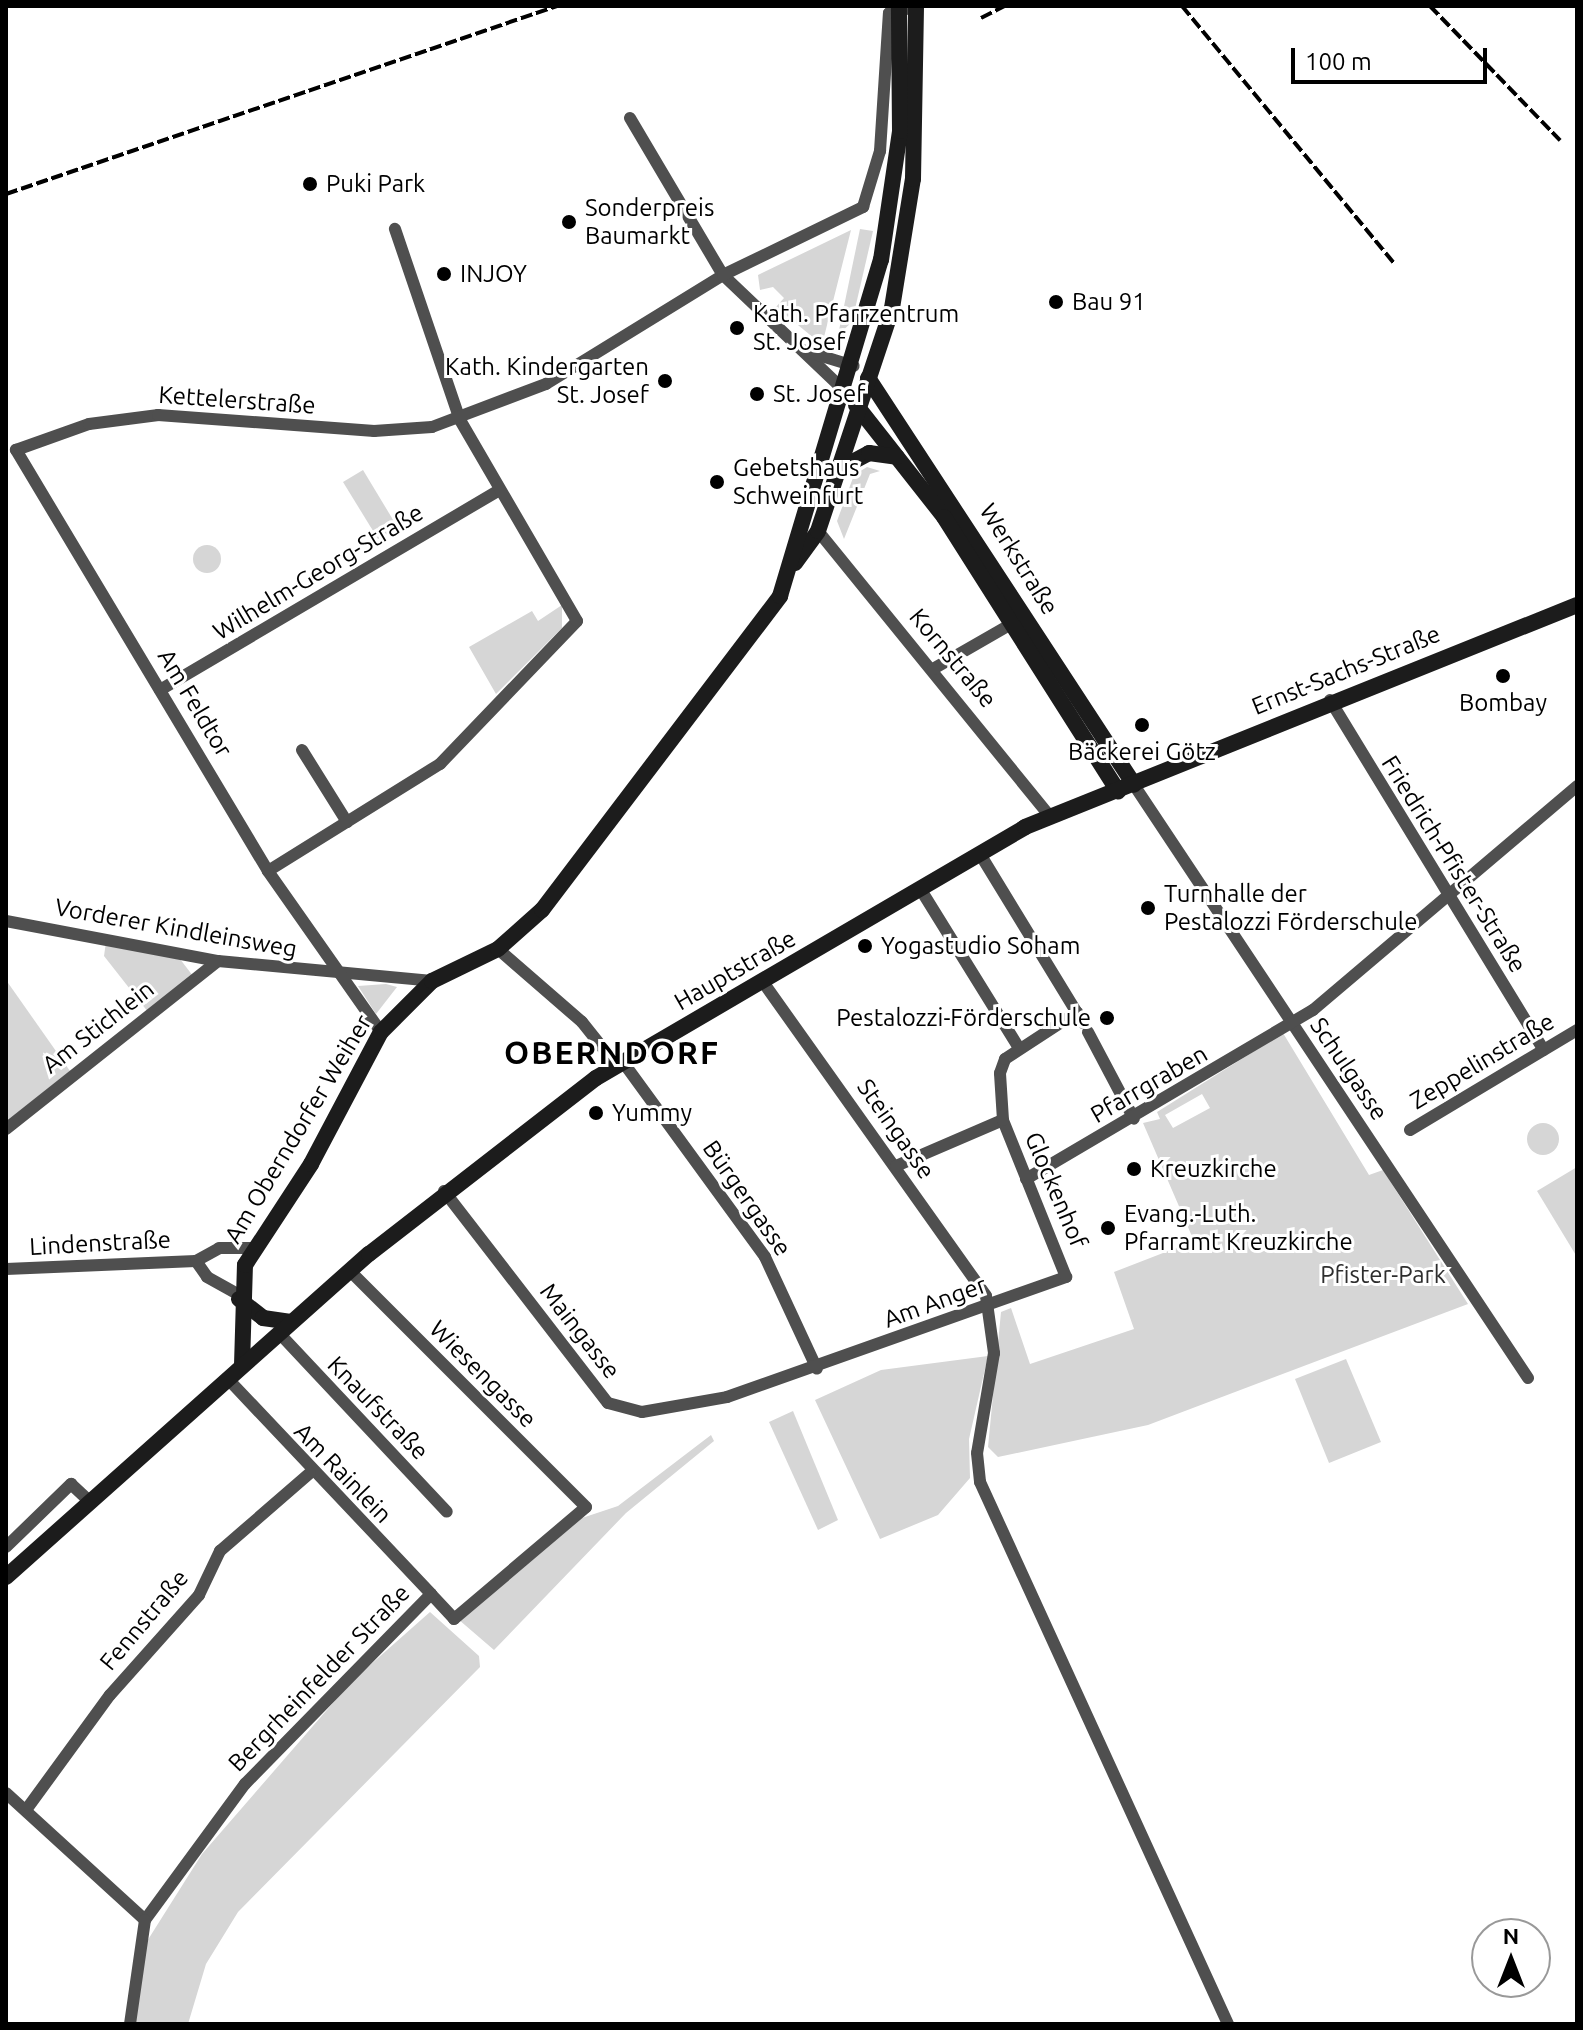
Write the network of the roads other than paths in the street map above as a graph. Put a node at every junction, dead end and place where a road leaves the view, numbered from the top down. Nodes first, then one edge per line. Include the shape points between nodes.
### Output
1 (899, 6) edge
2 (917, 6) edge
3 (630, 118) dead end
4 (395, 229) dead end
5 (723, 275) junction
6 (802, 350) junction
7 (854, 366) junction
8 (871, 381) junction
9 (845, 391) junction
10 (860, 410) junction
11 (460, 420) junction
12 (16, 450) joint
13 (897, 457) junction
14 (841, 468) junction
15 (499, 490) junction
16 (818, 531) junction
17 (792, 568) junction
18 (1577, 605) edge
19 (1013, 623) junction
20 (933, 669) junction
21 (160, 690) junction
22 (1330, 700) junction
23 (302, 750) dead end
24 (1134, 785) junction
25 (1577, 786) edge
26 (1118, 791) junction
27 (1050, 816) junction
28 (347, 822) junction
29 (980, 854) junction
30 (268, 871) junction
31 (921, 890) junction
32 (1446, 893) junction
33 (6, 921) edge
34 (498, 949) junction
35 (218, 961) junction
36 (339, 976) junction
37 (432, 981) junction
38 (763, 982) junction
39 (1083, 1022) junction
40 (1292, 1024) junction
41 (1577, 1030) edge
42 (381, 1032) junction
43 (1019, 1048) junction
44 (1544, 1050) junction
45 (620, 1064) junction
46 (1134, 1119) junction
47 (1003, 1120) junction
48 (6, 1129) edge
49 (1410, 1130) dead end
50 (896, 1166) junction
51 (1026, 1179) junction
52 (444, 1191) junction
53 (255, 1248) junction
54 (196, 1261) junction
55 (6, 1269) edge
56 (350, 1271) junction
57 (1066, 1277) joint
58 (239, 1297) junction
59 (989, 1304) junction
60 (285, 1328) junction
61 (242, 1365) junction
62 (817, 1369) junction
63 (227, 1378) junction
64 (1528, 1378) dead end
65 (310, 1473) junction
66 (87, 1499) junction
67 (586, 1507) joint
68 (447, 1512) dead end
69 (6, 1547) edge
70 (6, 1577) edge
71 (431, 1594) junction
72 (6, 1793) edge
73 (26, 1810) junction
74 (145, 1920) junction
75 (130, 2024) edge
76 (1228, 2024) edge

1 - 7 main road via 900,131 888,225
2 - 5 street, Kettelerstraße via 889,13 880,151 863,207
2 - 8 main road via 907,228
3 - 5 street
4 - 11 street
5 - 6 street
5 - 11 street, Kettelerstraße via 546,384
6 - 7 street
6 - 9 street
7 - 8 main road, Werkstraße
7 - 9 main road
8 - 10 main road
8 - 24 main road, Werkstraße
9 - 10 main road, Werkstraße
9 - 17 main road
10 - 13 main road, Werkstraße
10 - 14 main road
11 - 12 street, Kettelerstraße via 390,432 138,416 75,427
11 - 15 street
12 - 21 street, Am Feldtor
13 - 14 main road via 869,453
13 - 19 main road, Werkstraße
14 - 16 main road
15 - 21 street, Wilhelm-Georg-Straße
15 - 28 street via 577,612 563,643 440,764
16 - 17 main road
16 - 20 street, Kornstraße
17 - 34 main road via 753,641 542,910
18 - 22 main road, Ernst-Sachs-Straße
19 - 20 street
19 - 26 main road, Werkstraße
20 - 27 street, Kornstraße
21 - 30 street, Am Feldtor
22 - 24 main road, Ernst-Sachs-Straße
22 - 32 street, Friedrich-Pfister-Straße
23 - 28 street
24 - 26 main road, Hauptstraße
24 - 40 street, Schulgasse
25 - 32 street, Pfarrgraben
26 - 27 main road, Hauptstraße
27 - 29 main road, Hauptstraße
28 - 30 street
29 - 31 main road, Hauptstraße
29 - 39 street
30 - 36 street, Am Feldtor
31 - 38 main road, Hauptstraße
31 - 43 street
32 - 40 street, Pfarrgraben
32 - 44 street, Friedrich-Pfister-Straße
33 - 35 street, Vorderer Kindleinsweg
34 - 37 main road
34 - 45 street via 582,1022
35 - 36 street, Vorderer Kindleinsweg
35 - 48 street, Am Stichlein
36 - 37 street
36 - 42 street, Am Feldtor
37 - 42 main road, Am Oberndorfer Weiher
38 - 45 main road, Hauptstraße
38 - 50 street, Steingasse
39 - 43 street
39 - 46 street
40 - 46 street, Pfarrgraben
40 - 64 street, Schulgasse
41 - 44 street, Zeppelinstraße
42 - 53 main road, Am Oberndorfer Weiher via 311,1164
43 - 47 street, Glockenhof via 1000,1073
44 - 49 street, Zeppelinstraße
45 - 52 main road, Hauptstraße
45 - 62 street, Bürgergasse via 765,1257
46 - 51 street, Pfarrgraben
47 - 50 street, Glockenhof
47 - 51 street, Glockenhof
50 - 59 street, Steingasse
51 - 57 street, Glockenhof
52 - 56 main road, Hauptstraße
52 - 62 street, Maingasse via 608,1403 642,1412 676,1409
53 - 54 street, Lindenstraße via 219,1248
53 - 58 main road, Am Oberndorfer Weiher
54 - 55 street, Lindenstraße
54 - 58 street, Lindenstraße via 207,1277
56 - 60 main road, Hauptstraße
56 - 67 street, Wiesengasse
57 - 59 street, Am Anger
58 - 60 main road via 263,1318
58 - 61 main road, Am Oberndorfer Weiher
59 - 62 street, Am Anger
59 - 76 street via 994,1353 977,1453 980,1482
60 - 61 main road, Hauptstraße
60 - 68 street, Knaufstraße
61 - 63 main road, Hauptstraße
63 - 65 street, Am Rainlein
63 - 66 main road, Hauptstraße
65 - 71 street, Am Rainlein
65 - 73 street, Fennstraße via 220,1551 199,1595 110,1695
66 - 69 street via 71,1484
66 - 70 main road, Hauptstraße
67 - 71 street, Bergrheinfelder Straße via 454,1619
71 - 74 street, Bergrheinfelder Straße via 245,1784
72 - 73 street
73 - 74 street
74 - 75 street

